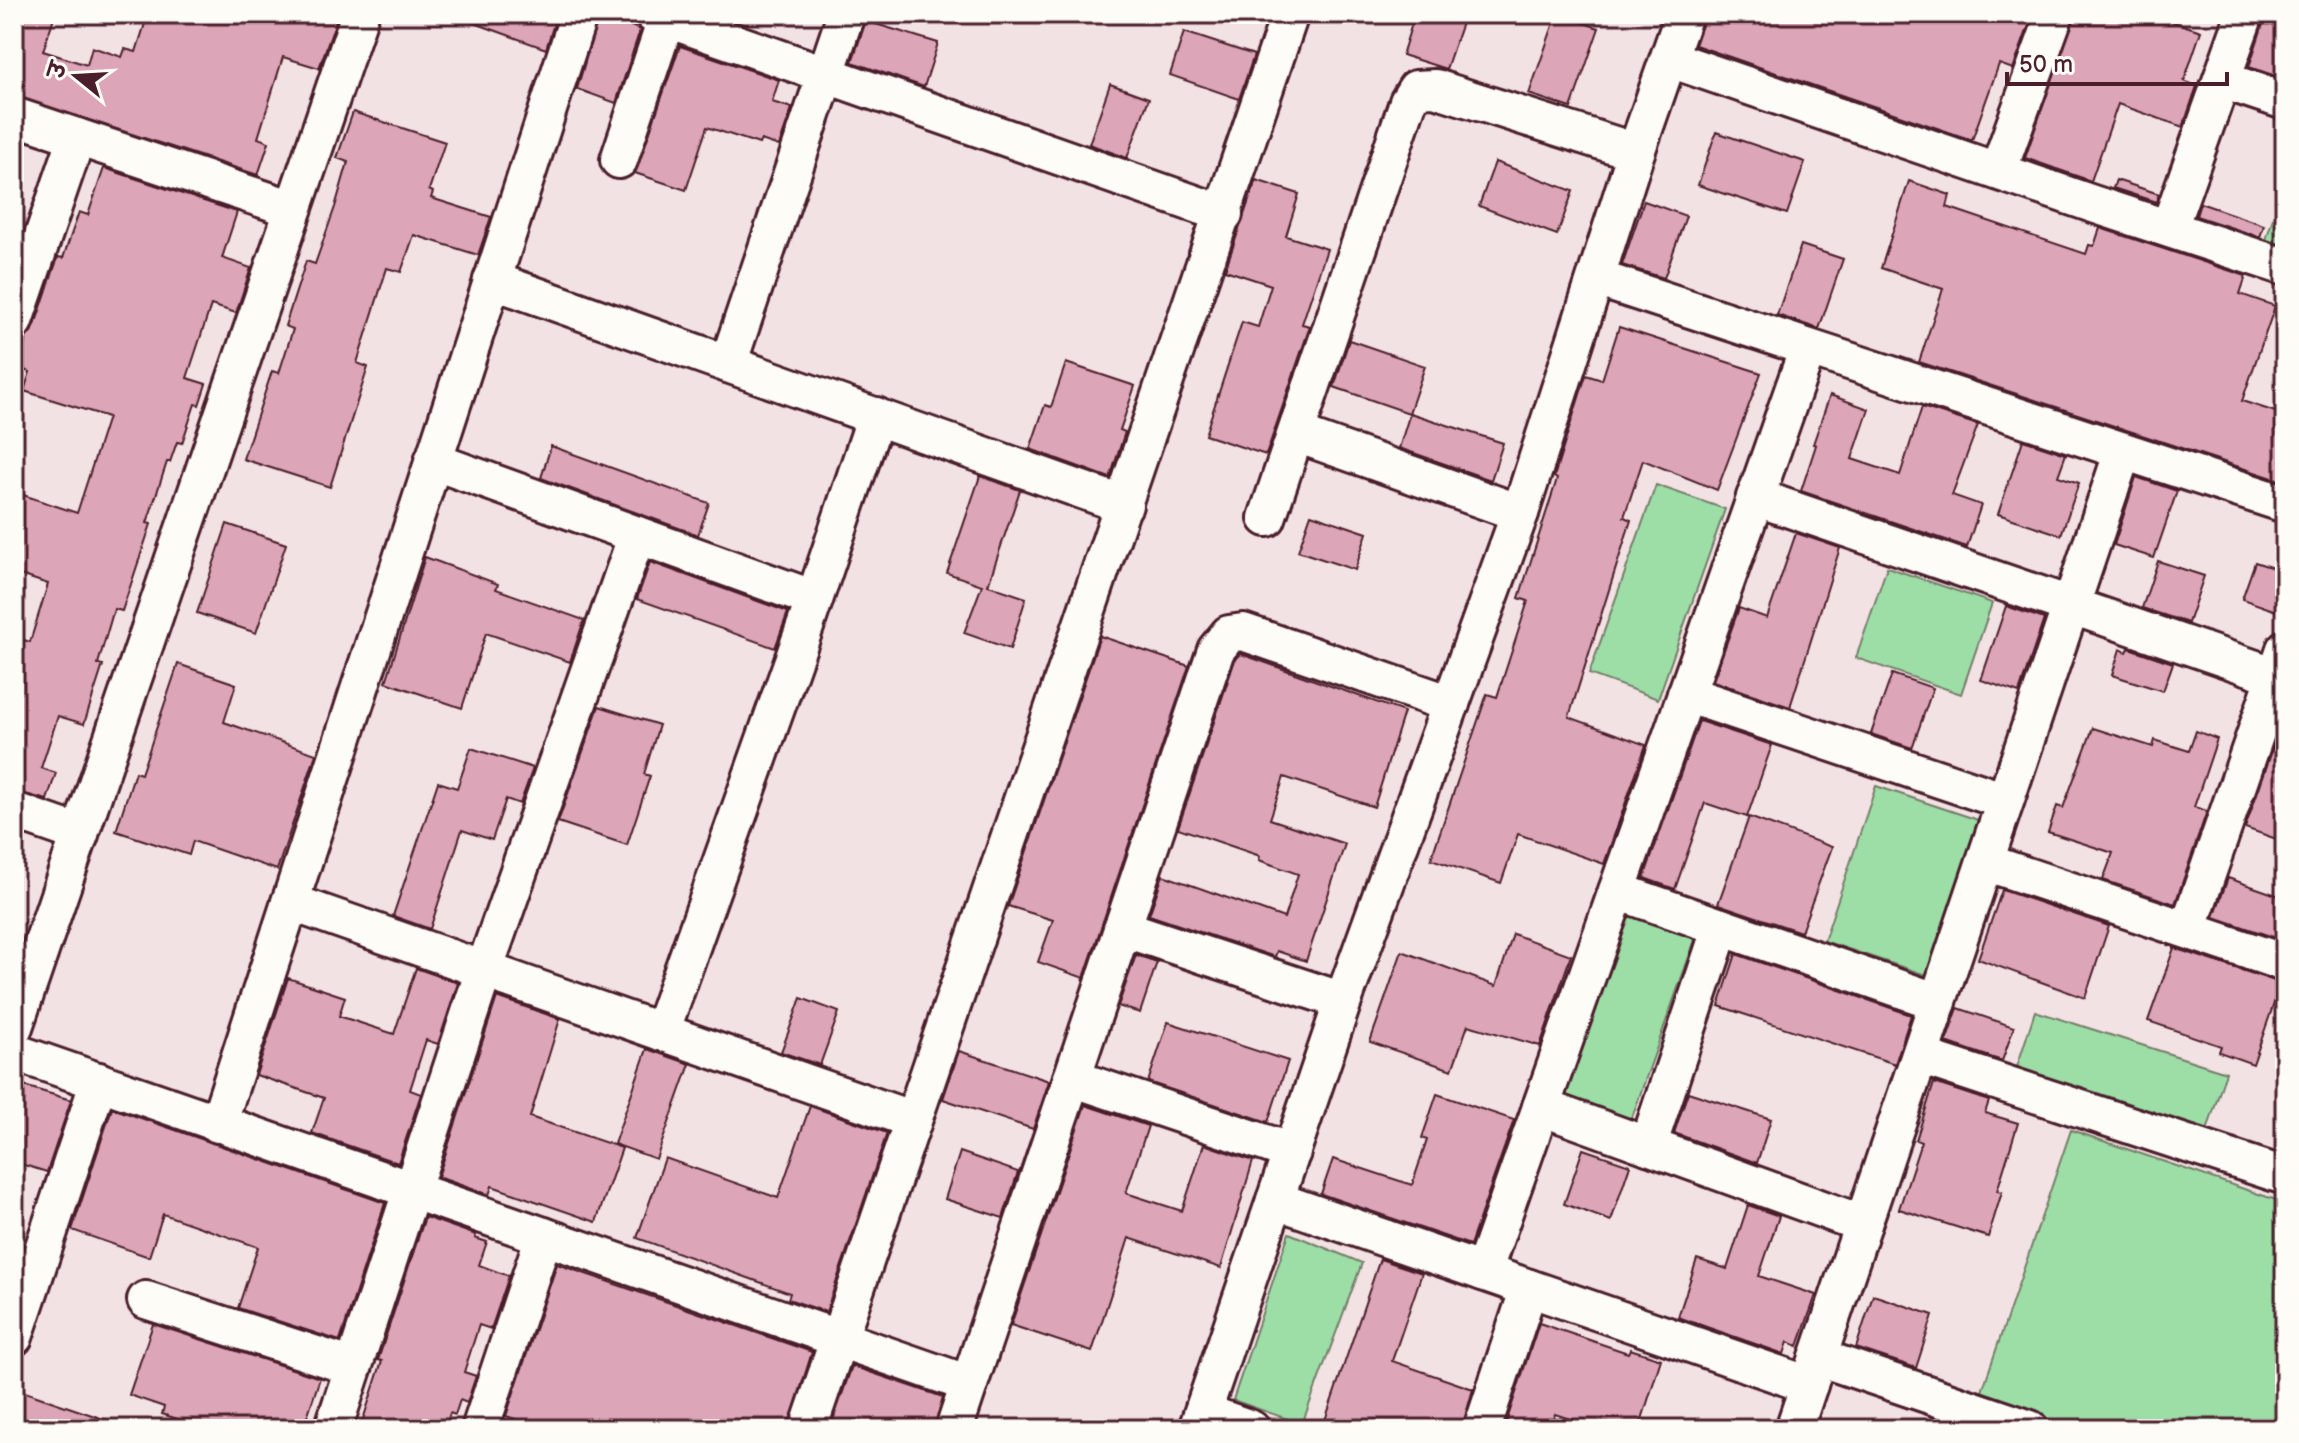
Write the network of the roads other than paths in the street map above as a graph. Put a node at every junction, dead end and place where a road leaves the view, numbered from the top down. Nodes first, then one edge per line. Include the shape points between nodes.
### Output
1 (579, 14) edge
2 (846, 14) edge
3 (1290, 14) edge
4 (1684, 14) edge
5 (2055, 14) edge
6 (2245, 14) edge
7 (357, 15) edge
8 (662, 16) edge
9 (1670, 59) junction
10 (824, 73) junction
11 (2222, 80) junction
12 (2285, 101) edge
13 (14, 116) edge
14 (77, 137) junction
15 (1636, 152) junction
16 (619, 160) dead end
17 (1998, 171) junction
18 (293, 209) junction
19 (1224, 214) junction
20 (2169, 228) junction
21 (2285, 267) edge
22 (1596, 278) junction
23 (492, 280) junction
24 (14, 321) edge
25 (1808, 348) junction
26 (728, 364) junction
27 (876, 416) junction
28 (1297, 434) junction
29 (2123, 451) junction
30 (433, 461) junction
31 (1755, 497) junction
32 (2285, 504) edge
33 (1124, 505) junction
34 (1520, 513) junction
35 (1267, 518) dead end
36 (637, 535) junction
37 (814, 599) junction
38 (2071, 606) junction
39 (2280, 663) edge
40 (1686, 694) junction
41 (1451, 704) junction
42 (2005, 801) junction
43 (14, 811) edge
44 (80, 834) junction
45 (1985, 862) junction
46 (1617, 891) junction
47 (290, 902) junction
48 (1721, 927) junction
49 (1122, 928) junction
50 (2188, 929) junction
51 (2285, 963) edge
52 (484, 970) junction
53 (1343, 1001) junction
54 (1938, 1002) junction
55 (14, 1027) edge
56 (661, 1032) junction
57 (14, 1052) edge
58 (1920, 1056) junction
59 (1072, 1078) junction
60 (99, 1081) junction
61 (1541, 1107) junction
62 (913, 1120) junction
63 (218, 1124) junction
64 (1648, 1146) junction
65 (1292, 1152) junction
66 (2285, 1176) edge
67 (412, 1190) junction
68 (1275, 1200) junction
69 (1863, 1224) junction
70 (544, 1236) junction
71 (1483, 1272) junction
72 (1529, 1288) junction
73 (146, 1300) dead end
74 (14, 1337) edge
75 (838, 1338) junction
76 (353, 1367) junction
77 (1814, 1371) junction
78 (969, 1384) junction
79 (1200, 1421) edge
80 (491, 1426) edge
81 (333, 1429) edge
82 (808, 1429) edge
83 (954, 1429) edge
84 (1251, 1429) edge
85 (1482, 1429) edge
86 (1794, 1429) edge
87 (2030, 1429) edge

1 - 23 street
2 - 10 street
3 - 19 street
4 - 9 street
5 - 17 street
6 - 11 street
7 - 18 street
8 - 10 street
8 - 16 street
9 - 15 street
9 - 17 street
10 - 19 street
10 - 26 street
11 - 12 street
11 - 20 street
13 - 14 street
14 - 18 street
14 - 24 street
15 - 22 street
15 - 28 street via 1435,88 1416,89
17 - 20 street
18 - 44 street
19 - 33 street
20 - 21 street
22 - 25 street
22 - 34 street
23 - 26 street
23 - 30 street
25 - 29 street
25 - 31 street
26 - 27 street
27 - 33 street
27 - 37 street
28 - 34 street
28 - 35 street
29 - 32 street
29 - 38 street
30 - 36 street
30 - 47 street
31 - 38 street
31 - 40 street
33 - 62 street
34 - 41 street
36 - 37 street
36 - 52 street
37 - 56 street
38 - 39 street
38 - 42 street
39 - 50 street
40 - 42 street
40 - 46 street
41 - 49 street via 1243,632 1229,634 1216,650
41 - 53 street
42 - 45 street
43 - 44 street
44 - 55 street
45 - 50 street
45 - 54 street
46 - 48 street
46 - 61 street
47 - 52 street
47 - 63 street
48 - 54 street
48 - 64 street
49 - 53 street
49 - 59 street
50 - 51 street
52 - 56 street
52 - 67 street
53 - 65 street
54 - 58 street
56 - 62 street
57 - 60 street
58 - 66 street
58 - 69 street
59 - 65 street
59 - 78 street
60 - 63 street
60 - 74 street
61 - 64 street
61 - 71 street
62 - 75 street
63 - 67 street
64 - 69 street
65 - 68 street
67 - 70 street
67 - 76 street
68 - 71 street
68 - 79 street
69 - 77 street
70 - 75 street
70 - 80 street
71 - 72 street
72 - 77 street
72 - 85 street
73 - 76 street
75 - 78 street
75 - 82 street
76 - 81 street
77 - 86 street
77 - 87 street
78 - 83 street
79 - 84 street

